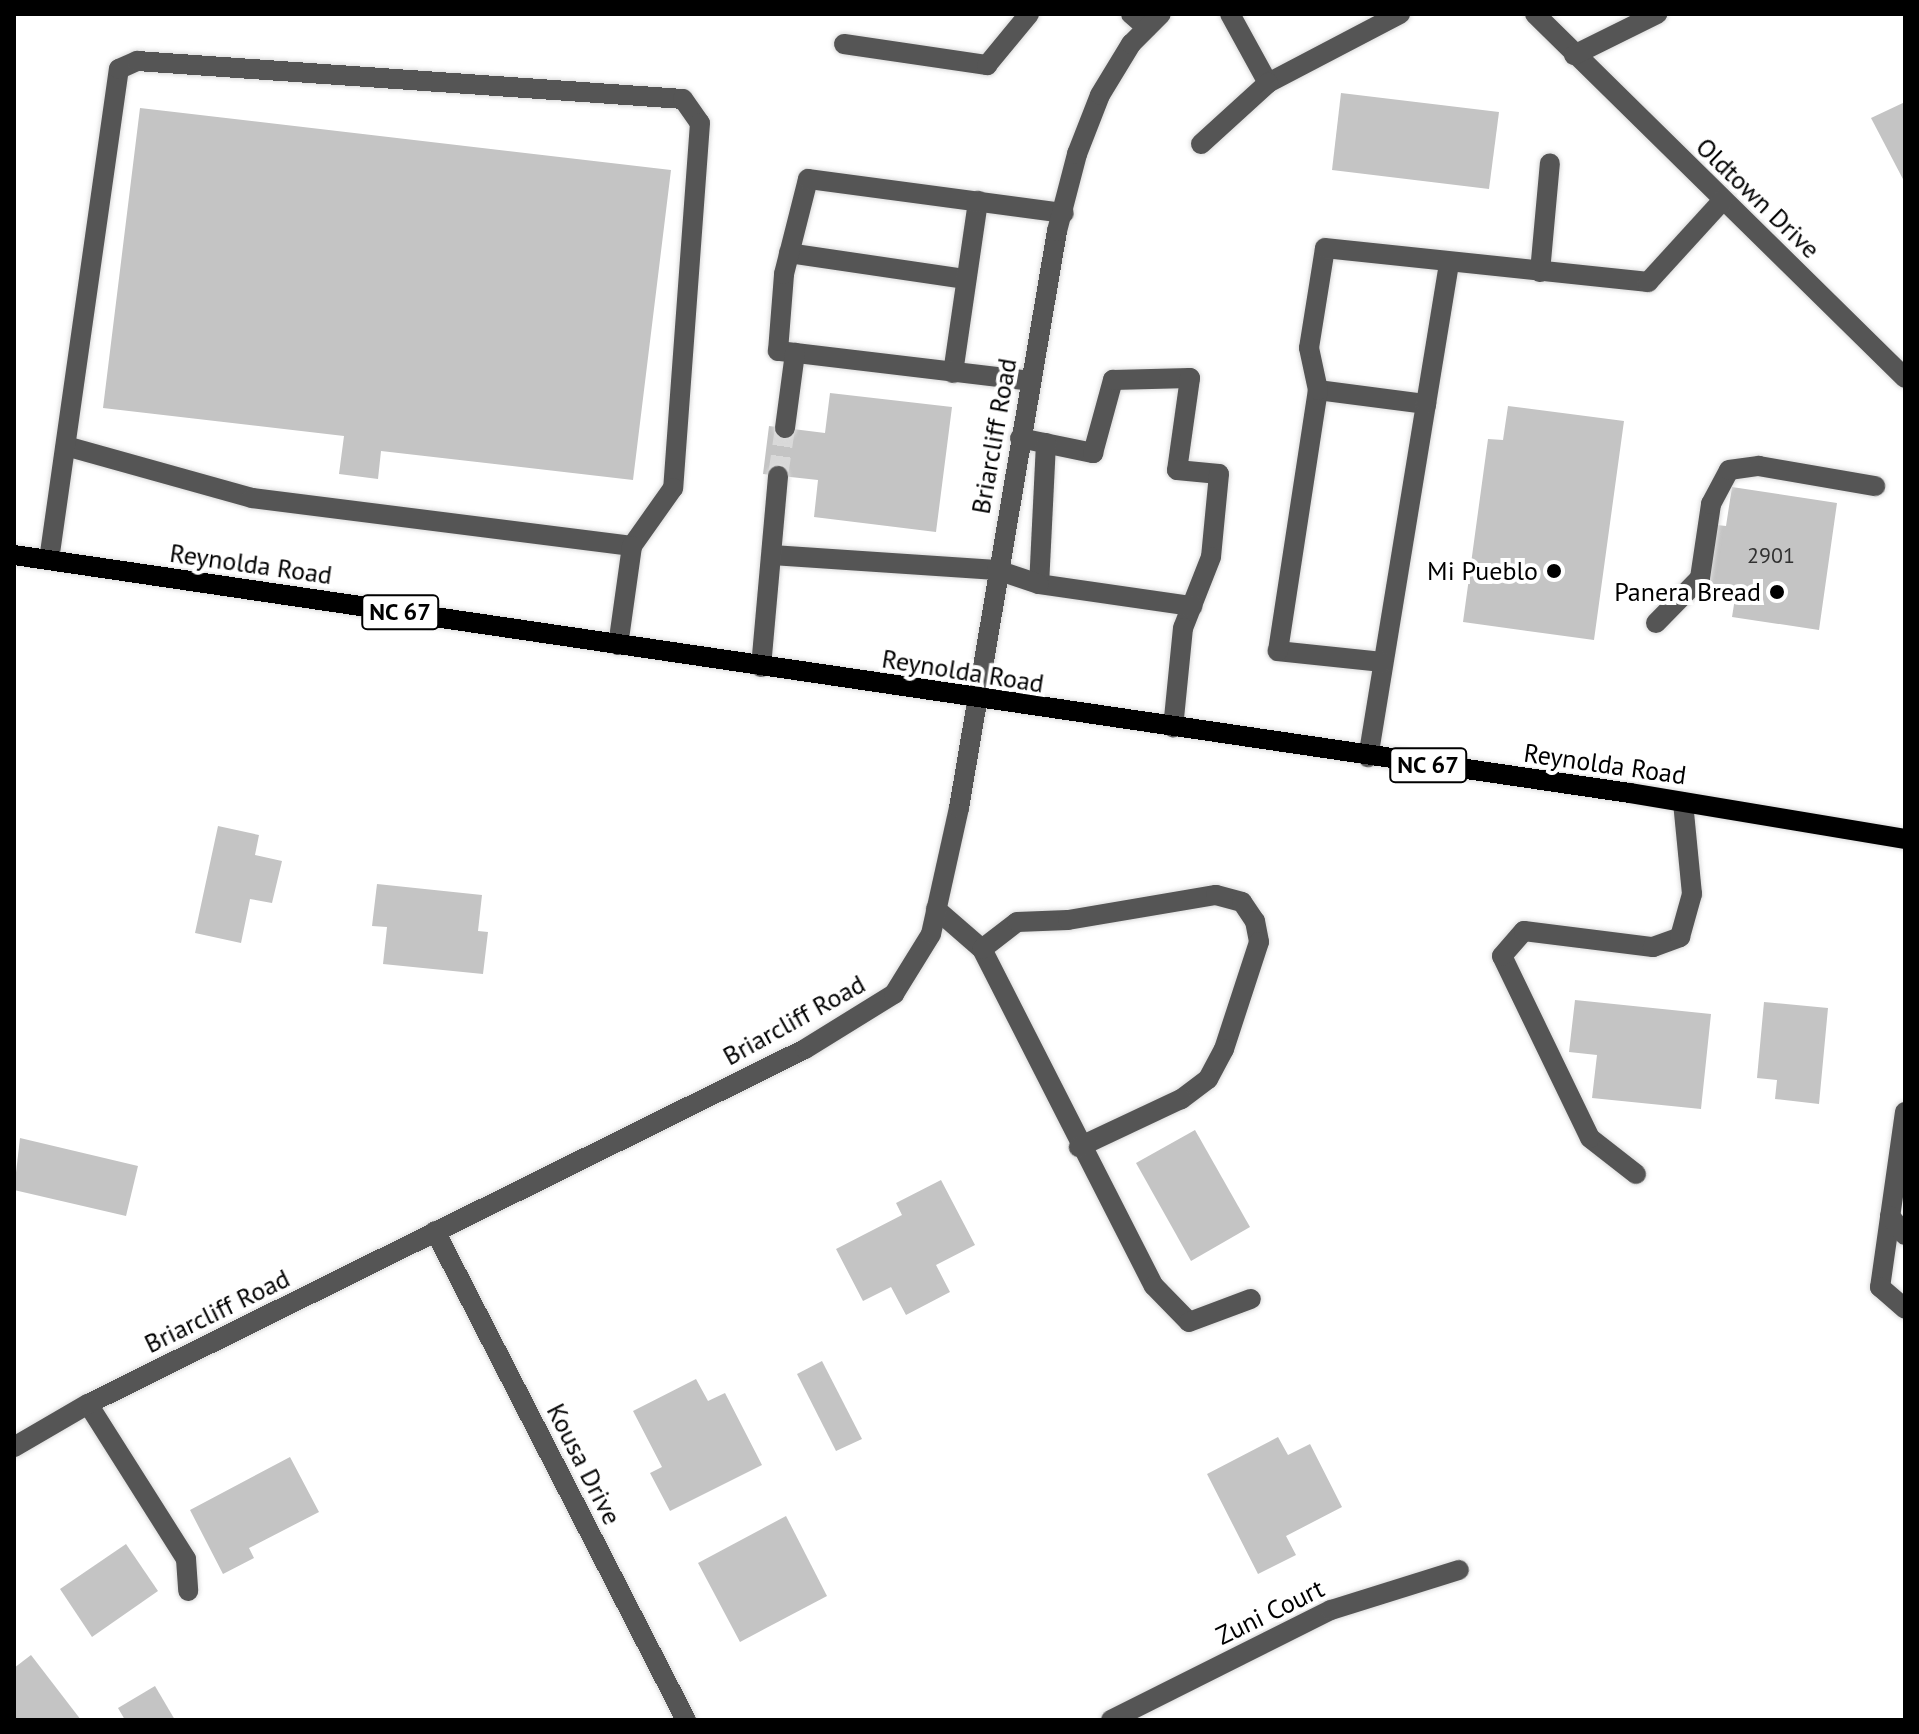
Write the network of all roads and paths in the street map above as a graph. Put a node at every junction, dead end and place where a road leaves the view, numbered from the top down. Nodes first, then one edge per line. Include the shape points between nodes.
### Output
1 (1029, 14) edge
2 (1131, 14) edge
3 (1230, 14) edge
4 (1400, 14) edge
5 (1535, 14) edge
6 (1657, 14) edge
7 (1154, 21) edge
8 (844, 44) dead end
9 (1574, 55) junction
10 (1268, 83) junction
11 (1201, 144) dead end
12 (1550, 163) dead end
13 (1723, 200) junction
14 (978, 201) junction
15 (1064, 213) junction
16 (789, 253) junction
17 (1449, 263) junction
18 (1540, 272) junction
19 (966, 279) junction
20 (795, 353) junction
21 (953, 373) junction
22 (1905, 378) edge
23 (1031, 381) junction
24 (1318, 390) junction
25 (1426, 404) junction
26 (785, 428) tunnel mouth
27 (1020, 438) junction
28 (1046, 443) junction
29 (66, 446) junction
30 (778, 476) tunnel mouth
31 (1875, 486) dead end
32 (632, 546) junction
33 (14, 555) edge
34 (772, 555) junction
35 (49, 560) junction
36 (997, 570) junction
37 (1039, 584) junction
38 (1192, 606) junction
39 (1656, 623) dead end
40 (618, 645) junction
41 (1382, 662) junction
42 (761, 667) junction
43 (978, 699) junction
44 (1173, 728) junction
45 (1368, 757) junction
46 (1683, 802) junction
47 (1905, 839) edge
48 (936, 909) junction
49 (982, 949) junction
50 (1905, 1112) edge
51 (1079, 1147) junction
52 (1636, 1174) dead end
53 (1890, 1216) junction
54 (435, 1231) junction
55 (1905, 1235) edge
56 (1251, 1299) dead end
57 (1905, 1309) edge
58 (88, 1404) junction
59 (14, 1447) edge
60 (1459, 1570) dead end
61 (188, 1591) dead end
62 (686, 1720) edge
63 (1111, 1720) edge

1 - 8 street via 987,65
2 - 7 street
3 - 10 street
4 - 10 street
5 - 9 street, Oldtown Drive
6 - 9 street
7 - 15 street, Briarcliff Road via 1100,95 1077,154
9 - 13 street, Oldtown Drive
10 - 11 street
12 - 18 street
13 - 18 street via 1648,282
13 - 22 street, Oldtown Drive
14 - 15 street
14 - 16 street via 808,179
14 - 19 street
15 - 23 street, Briarcliff Road
16 - 19 street
16 - 20 street via 778,351
17 - 18 street
17 - 24 street via 1325,248 1309,348
17 - 25 street
19 - 21 street
20 - 21 street
20 - 26 street
21 - 23 street
23 - 27 street, Briarcliff Road
24 - 25 street
24 - 41 street via 1278,651
25 - 41 street
27 - 28 street
27 - 36 street, Briarcliff Road
28 - 37 street
28 - 38 street via 1093,453 1113,380 1190,378 1177,470 1219,474 1211,557
29 - 32 street via 252,498
29 - 32 street via 119,69 137,61 683,99 700,123 673,488
29 - 35 street
30 - 34 street
31 - 39 street via 1759,466 1729,470 1711,504 1700,578
32 - 40 street
33 - 35 main road, Reynolda Road / NC 67
34 - 36 street
34 - 42 street
35 - 40 main road, Reynolda Road / NC 67
36 - 37 street
36 - 43 street, Briarcliff Road
37 - 38 street
38 - 44 street via 1183,628
40 - 42 main road, Reynolda Road / NC 67
41 - 45 street
42 - 43 main road, Reynolda Road / NC 67
43 - 44 main road, Reynolda Road / NC 67
43 - 48 street, Briarcliff Road
44 - 45 main road, Reynolda Road / NC 67
45 - 46 main road, Reynolda Road / NC 67
46 - 47 main road, Reynolda Road / NC 67
46 - 52 street via 1692,894 1680,937 1653,947 1524,931 1502,956 1590,1138
48 - 49 street
48 - 54 street, Briarcliff Road via 931,934 894,994 855,1021
49 - 51 street
49 - 51 street via 1017,922 1068,920 1216,895 1242,902 1255,921 1259,942 1224,1049 1208,1079 1181,1099
50 - 53 street
51 - 56 street via 1154,1286 1189,1322
53 - 55 street
53 - 57 street via 1880,1287
54 - 58 street, Briarcliff Road
54 - 62 street, Kousa Drive
58 - 59 street, Briarcliff Road
58 - 61 street via 186,1559
60 - 63 street, Zuni Court via 1331,1610

